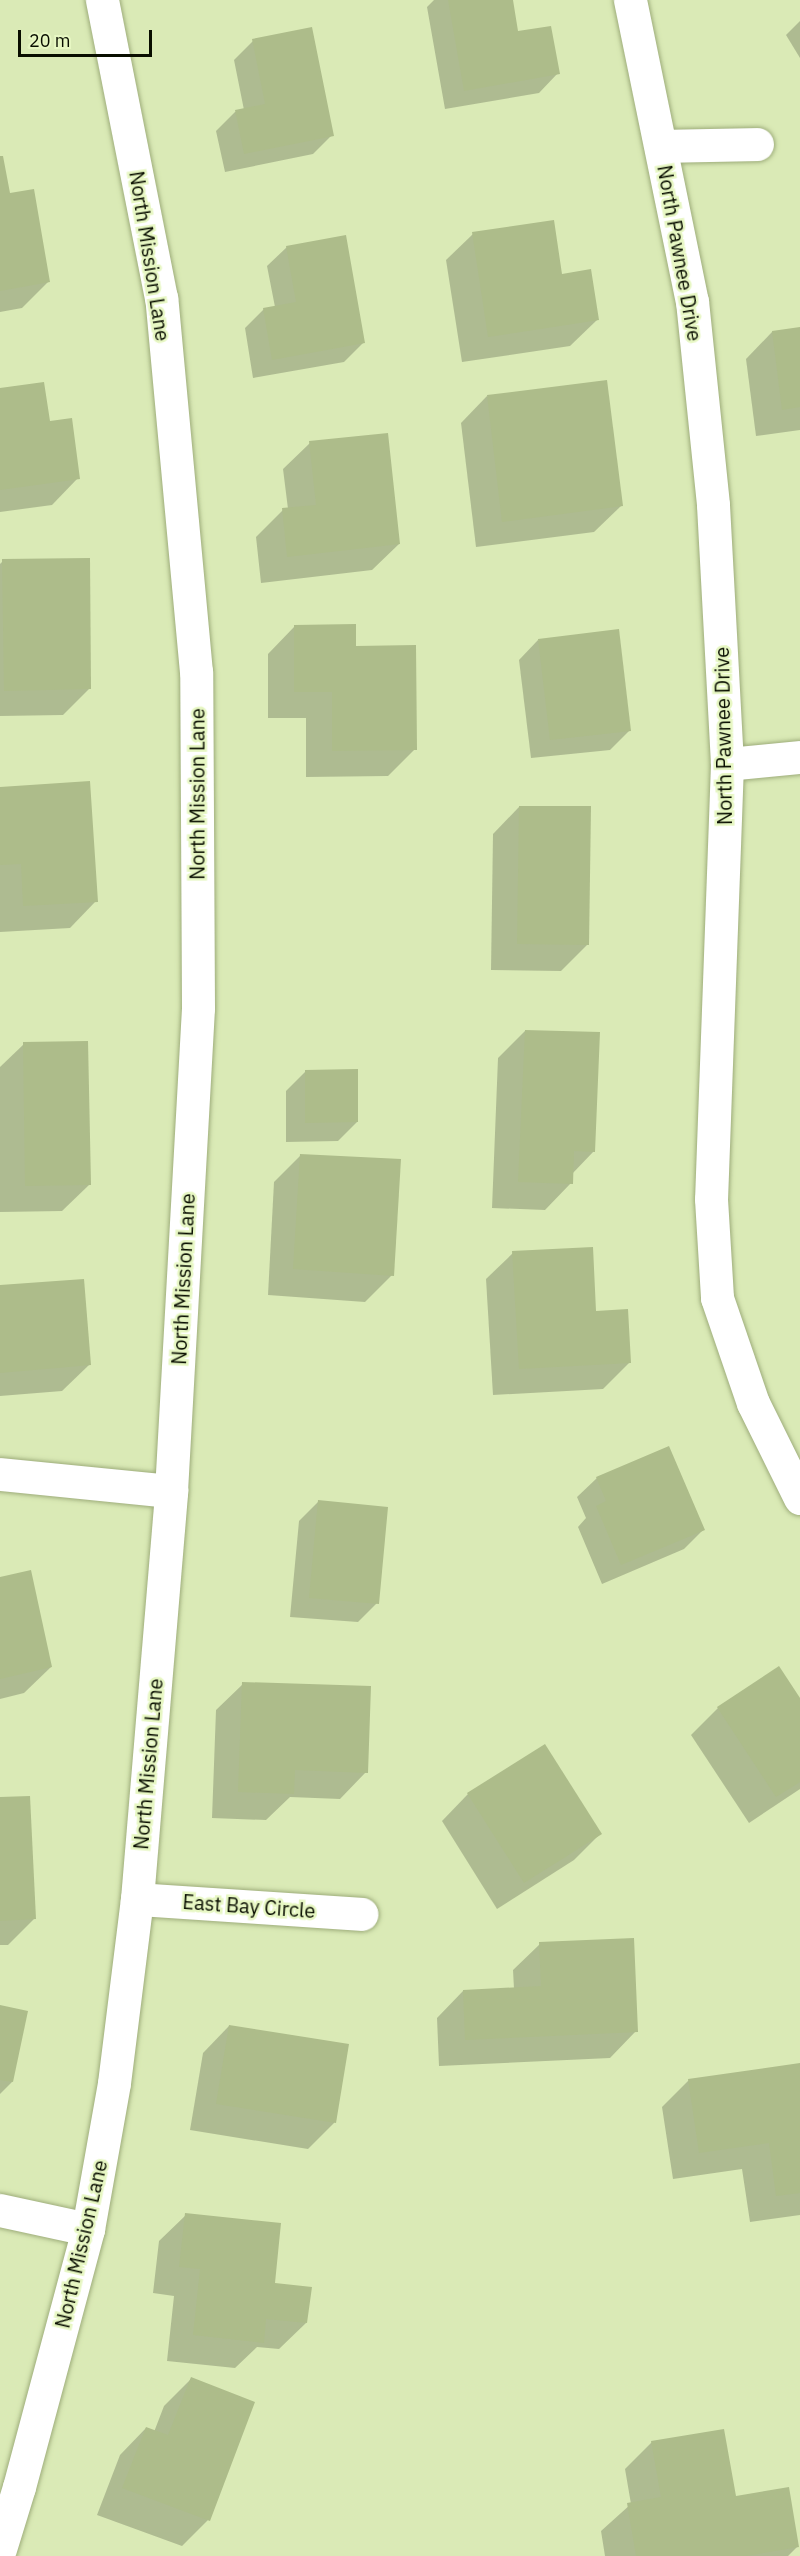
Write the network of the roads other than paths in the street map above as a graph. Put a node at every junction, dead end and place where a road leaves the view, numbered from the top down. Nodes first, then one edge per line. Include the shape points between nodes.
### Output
1 (102, 0) edge
2 (630, 0) edge
3 (757, 144) dead end
4 (662, 146) junction
5 (800, 756) edge
6 (727, 764) junction
7 (0, 1474) edge
8 (171, 1491) junction
9 (800, 1498) edge
10 (137, 1899) junction
11 (362, 1914) dead end
12 (0, 2210) edge
13 (88, 2229) junction
14 (0, 2548) edge

1 - 8 street, North Mission Lane via 161,298 196,672 198,1008
2 - 4 street, North Pawnee Drive
3 - 4 street
4 - 6 street, North Pawnee Drive via 692,301 710,471
5 - 6 street
6 - 9 street, North Pawnee Drive via 711,1199 717,1298 753,1403
7 - 8 street
8 - 10 street, North Mission Lane
10 - 11 street, East Bay Circle
10 - 13 street, North Mission Lane via 114,2084
12 - 13 street
13 - 14 street, North Mission Lane via 20,2487

